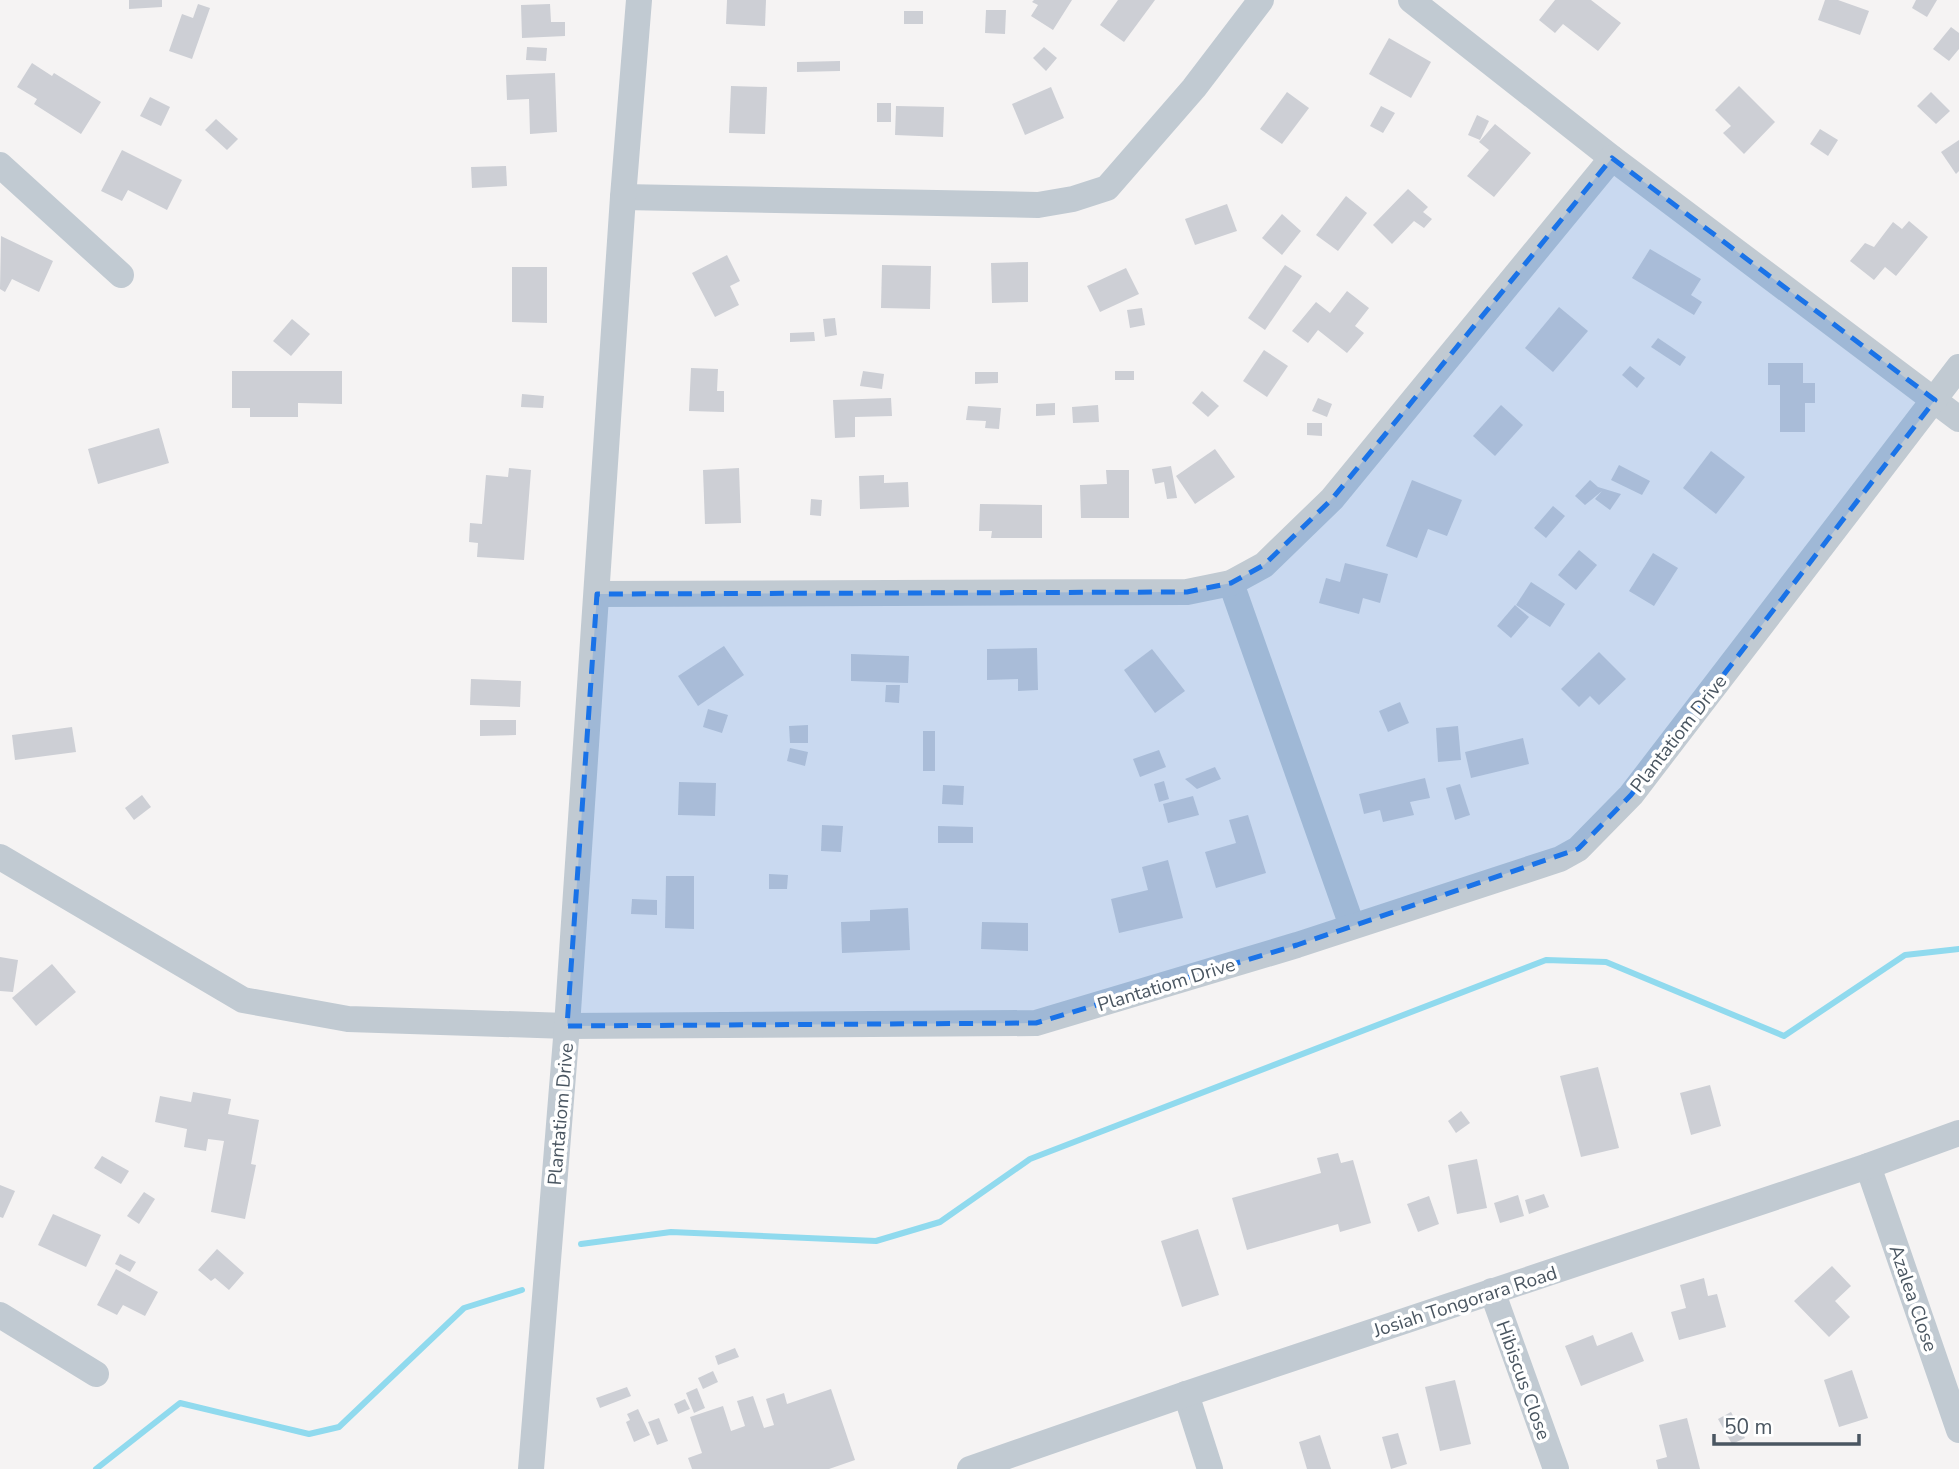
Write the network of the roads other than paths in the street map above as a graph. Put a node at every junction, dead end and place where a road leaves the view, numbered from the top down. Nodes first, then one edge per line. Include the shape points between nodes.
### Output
1 (639, 0) edge
2 (1261, 0) edge
3 (1411, 0) edge
4 (1612, 158) junction
5 (0, 165) edge
6 (624, 197) junction
7 (121, 275) dead end
8 (1959, 367) edge
9 (1935, 400) junction
10 (1959, 419) edge
11 (1231, 583) junction
12 (597, 594) junction
13 (0, 857) edge
14 (1352, 926) junction
15 (567, 1026) junction
16 (1959, 1133) edge
17 (1868, 1166) junction
18 (1492, 1291) junction
19 (0, 1315) edge
20 (96, 1374) dead end
21 (1186, 1394) junction
22 (1959, 1430) edge
23 (531, 1469) edge
24 (970, 1469) edge
25 (1210, 1469) edge
26 (1556, 1469) edge

1 - 6 street
2 - 6 street via 1194,88 1107,188 1073,199 1038,205
3 - 4 street
4 - 9 street
4 - 11 street via 1332,499 1264,565
5 - 7 street
6 - 12 street
8 - 9 street, Plantatiom Drive
9 - 10 street
9 - 14 street, Plantatiom Drive via 1630,795 1578,849 1560,859
11 - 12 street via 1187,592
11 - 14 street
12 - 15 street
13 - 15 street via 243,1000 348,1020
14 - 15 street, Plantatiom Drive via 1036,1023
15 - 23 street, Plantatiom Drive
16 - 17 street, Josiah Tongorara Road
17 - 18 street, Josiah Tongorara Road
17 - 22 street, Azalea Close
18 - 21 street, Josiah Tongorara Road
18 - 26 street, Hibiscus Close
19 - 20 street
21 - 24 street, Josiah Tongorara Road
21 - 25 street

